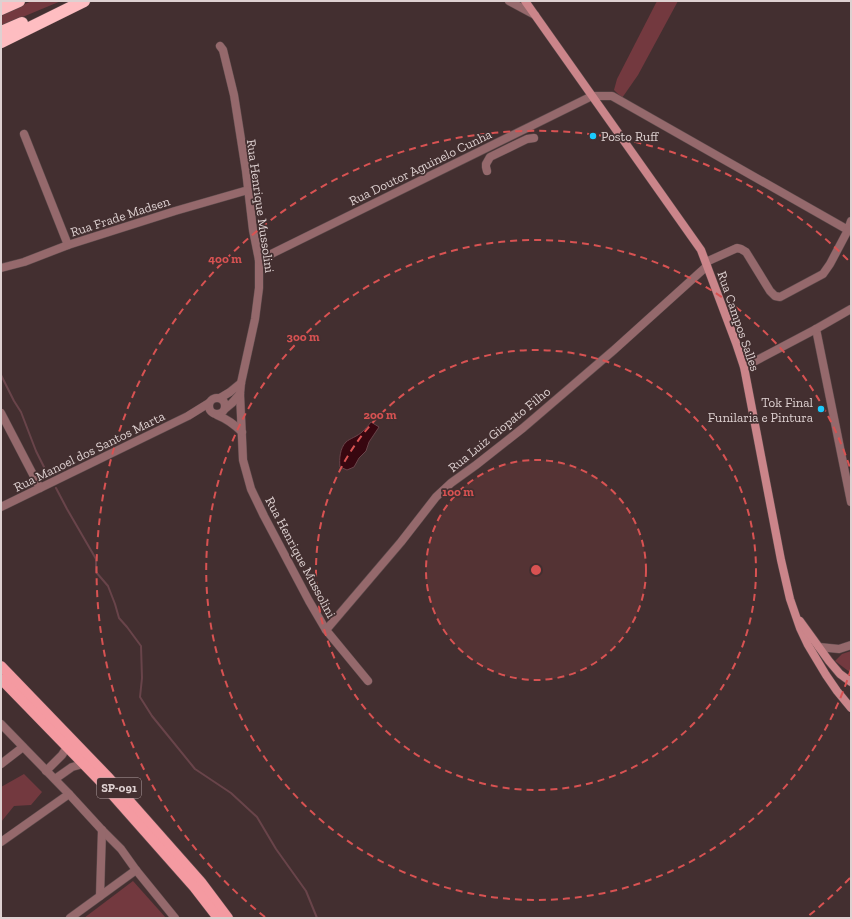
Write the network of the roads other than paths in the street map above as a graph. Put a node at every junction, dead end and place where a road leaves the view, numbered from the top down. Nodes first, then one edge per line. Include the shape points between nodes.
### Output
1 (19, 1) edge
2 (74, 1) edge
3 (84, 1) edge
4 (509, 1) edge
5 (525, 1) edge
6 (1, 9) edge
7 (535, 15) junction
8 (1, 32) edge
9 (1, 42) edge
10 (220, 46) dead end
11 (592, 96) junction
12 (24, 134) dead end
13 (534, 138) dead end
14 (487, 170) dead end
15 (248, 190) junction
16 (851, 221) edge
17 (848, 230) junction
18 (68, 245) junction
19 (259, 260) junction
20 (707, 264) junction
21 (1, 268) edge
22 (851, 309) edge
23 (816, 329) junction
24 (744, 367) junction
25 (241, 382) junction
26 (240, 394) junction
27 (220, 398) junction
28 (209, 403) junction
29 (229, 405) junction
30 (1, 413) edge
31 (215, 414) junction
32 (188, 416) junction
33 (242, 417) junction
34 (242, 432) junction
35 (848, 470) edge
36 (40, 488) junction
37 (851, 502) edge
38 (1, 507) edge
39 (796, 615) junction
40 (326, 630) junction
41 (851, 645) edge
42 (819, 647) junction
43 (839, 649) junction
44 (830, 661) junction
45 (1, 666) edge
46 (826, 675) junction
47 (1, 679) edge
48 (368, 681) dead end
49 (851, 682) edge
50 (837, 691) junction
51 (851, 697) edge
52 (851, 708) edge
53 (1, 724) edge
54 (67, 746) junction
55 (23, 747) junction
56 (1, 764) edge
57 (83, 764) junction
58 (46, 771) junction
59 (55, 780) junction
60 (69, 794) junction
61 (102, 830) junction
62 (1, 842) edge
63 (136, 870) junction
64 (100, 896) junction
65 (70, 918) edge
66 (175, 918) edge
67 (218, 918) edge
68 (228, 918) edge

1 - 6 highway
2 - 8 highway
3 - 9 highway
4 - 7 street
5 - 7 main road, Rua Campos Salles
7 - 11 main road, Rua Campos Salles
10 - 15 street, Rua Henrique Mussolini via 234,95
11 - 17 street via 612,96
11 - 19 street, Rua Doutor Aguinelo Cunha
11 - 20 main road, Rua Campos Salles via 701,250
12 - 18 street
13 - 14 street via 490,157 486,164
15 - 18 street, Rua Frade Madsen via 174,210
15 - 19 street, Rua Henrique Mussolini
16 - 17 street
17 - 20 street, Rua Luiz Giopato Filho via 823,274 780,297 770,292 746,252 741,249 737,248
18 - 21 street, Rua Frade Madsen
19 - 25 street, Rua Henrique Mussolini via 259,288
20 - 24 main road, Rua Campos Salles
20 - 40 street, Rua Luiz Giopato Filho via 614,350 523,428 436,497
22 - 23 street
23 - 24 street
23 - 35 street
24 - 39 main road, Rua Campos Salles via 781,560
25 - 26 street, Rua Henrique Mussolini
25 - 27 street
26 - 29 street
26 - 33 street, Rua Henrique Mussolini
27 - 28 street via 214,398
27 - 29 street
28 - 31 street via 210,411
28 - 32 street, Rua Manoel dos Santos Marta
29 - 31 street via 221,414
29 - 33 street via 237,409
30 - 36 street
31 - 32 street, Rua Manoel dos Santos Marta
31 - 34 street via 225,418
32 - 36 street, Rua Manoel dos Santos Marta
33 - 34 street, Rua Henrique Mussolini
34 - 40 street, Rua Henrique Mussolini via 243,460 252,489
35 - 37 street
36 - 38 street, Rua Manoel dos Santos Marta
39 - 42 main road
39 - 46 main road, Rua Campos Salles via 804,637
40 - 48 street, Rua Henrique Mussolini
41 - 43 street
42 - 43 street
42 - 44 main road
43 - 44 street
44 - 46 main road
44 - 49 main road via 840,674
45 - 68 main road, SP-091 via 109,778 201,882
46 - 50 main road, Rua Campos Salles
47 - 54 main road, SP-091
50 - 51 main road
50 - 52 main road, Rua Campos Salles
53 - 55 street
54 - 57 main road, SP-091
54 - 58 street
55 - 56 street
55 - 58 street
57 - 59 street via 72,767
57 - 67 main road, SP-091 via 194,887
58 - 59 street
59 - 60 street
60 - 61 street
60 - 62 street
61 - 63 street via 121,849
61 - 64 street
63 - 64 street
63 - 66 street
64 - 65 street

